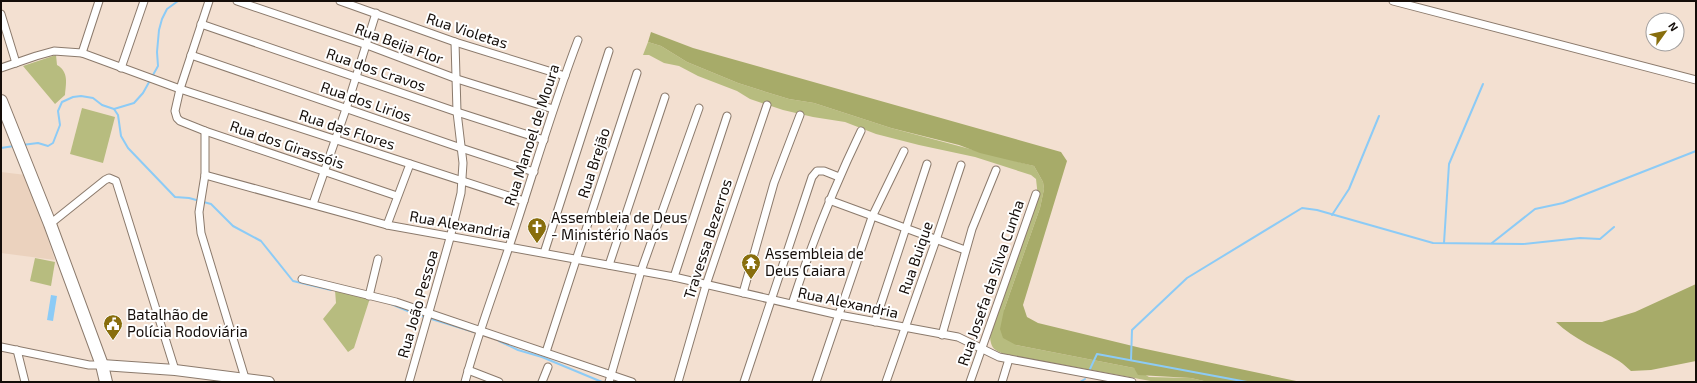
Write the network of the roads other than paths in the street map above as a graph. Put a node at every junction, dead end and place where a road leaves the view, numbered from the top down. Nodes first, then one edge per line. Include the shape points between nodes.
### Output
1 (99, 1) edge
2 (144, 1) edge
3 (209, 1) edge
4 (238, 1) edge
5 (340, 1) edge
6 (1393, 1) edge
7 (376, 13) junction
8 (1, 14) edge
9 (201, 24) junction
10 (578, 40) dead end
11 (456, 42) junction
12 (367, 45) junction
13 (609, 51) dead end
14 (82, 53) junction
15 (191, 55) junction
16 (16, 63) junction
17 (1, 68) edge
18 (121, 68) junction
19 (637, 73) dead end
20 (356, 76) junction
21 (565, 76) junction
22 (457, 79) junction
23 (1696, 80) edge
24 (180, 89) junction
25 (665, 97) dead end
26 (1, 100) edge
27 (767, 105) dead end
28 (699, 108) dead end
29 (346, 109) junction
30 (553, 109) junction
31 (457, 112) junction
32 (800, 115) dead end
33 (727, 116) dead end
34 (205, 131) junction
35 (861, 131) dead end
36 (335, 140) junction
37 (544, 140) junction
38 (461, 148) junction
39 (904, 151) dead end
40 (410, 164) junction
41 (927, 164) dead end
42 (961, 165) dead end
43 (996, 170) dead end
44 (325, 171) junction
45 (534, 172) junction
46 (205, 175) junction
47 (838, 177) junction
48 (462, 180) junction
49 (1036, 194) dead end
50 (397, 196) junction
51 (829, 200) junction
52 (524, 201) junction
53 (313, 204) junction
54 (872, 217) junction
55 (50, 224) junction
56 (387, 225) junction
57 (905, 229) junction
58 (450, 238) junction
59 (936, 240) junction
60 (509, 246) junction
61 (965, 250) junction
62 (544, 253) junction
63 (378, 259) dead end
64 (576, 259) junction
65 (609, 265) junction
66 (641, 271) junction
67 (674, 277) junction
68 (302, 279) dead end
69 (706, 285) junction
70 (743, 293) junction
71 (369, 296) junction
72 (772, 300) junction
73 (792, 304) junction
74 (428, 313) junction
75 (839, 315) junction
76 (875, 322) junction
77 (904, 328) junction
78 (480, 331) junction
79 (942, 335) junction
80 (1, 347) edge
81 (981, 348) junction
82 (17, 350) junction
83 (546, 352) junction
84 (1009, 359) junction
85 (102, 365) junction
86 (548, 368) dead end
87 (175, 370) junction
88 (468, 370) junction
89 (245, 378) junction
90 (610, 378) edge
91 (1104, 380) edge
92 (25, 382) edge
93 (106, 382) edge
94 (269, 382) edge
95 (409, 382) edge
96 (465, 382) edge
97 (499, 382) edge
98 (542, 382) edge
99 (632, 382) edge
100 (678, 382) edge
101 (744, 382) edge
102 (816, 382) edge
103 (886, 382) edge
104 (970, 382) edge
105 (1002, 382) edge
106 (1132, 382) edge

1 - 14 street
2 - 18 street
3 - 9 street
4 - 12 street, Rua Beija Flor
5 - 7 street, Rua Violetas
6 - 23 street
7 - 11 street, Rua Violetas
7 - 12 street
8 - 16 street
9 - 15 street
9 - 20 street, Rua dos Cravos
10 - 21 street, Rua Manoel de Moura
11 - 21 street, Rua Violetas
11 - 22 street, Rua João Pessoa
12 - 20 street
12 - 22 street, Rua Beija Flor
13 - 62 street
14 - 16 street via 54,51
14 - 18 street
15 - 24 street
15 - 29 street, Rua dos Lirios
16 - 17 street
18 - 24 street, Rua das Flores
19 - 64 street, Rua Brejão
20 - 29 street
20 - 31 street, Rua dos Cravos
21 - 30 street, Rua Manoel de Moura
22 - 30 street, Rua Beija Flor
22 - 31 street, Rua João Pessoa
24 - 34 street, Rua dos Girassóis via 175,111 177,118 180,122
24 - 36 street, Rua das Flores
25 - 65 street
26 - 55 main road
27 - 69 street, Travessa Bezerros
28 - 66 street
29 - 36 street
29 - 38 street, Rua dos Lirios
30 - 37 street, Rua Manoel de Moura
31 - 37 street, Rua dos Cravos
31 - 38 street, Rua João Pessoa
32 - 70 street via 764,213
33 - 67 street
34 - 44 street, Rua dos Girassóis
34 - 46 street
35 - 47 street
36 - 40 street, Rua das Flores
36 - 44 street
37 - 45 street, Rua Manoel de Moura
38 - 45 street, Rua dos Lirios
38 - 48 street, Rua João Pessoa
39 - 54 street
40 - 48 street, Rua das Flores
40 - 50 street
41 - 57 street
42 - 59 street, Rua Buique
43 - 61 street
44 - 50 street, Rua dos Girassóis
44 - 53 street
45 - 52 street, Rua Manoel de Moura
46 - 53 street, Rua Alexandria
46 - 89 street via 199,205 201,233
47 - 51 street
47 - 72 street via 824,171 817,171 812,177
48 - 52 street, Rua das Flores
48 - 58 street, Rua João Pessoa
49 - 81 street, Rua Josefa da Silva Cunha
50 - 56 street
51 - 54 street
51 - 73 street
52 - 60 street, Rua Manoel de Moura
53 - 56 street, Rua Alexandria
54 - 57 street
54 - 75 street
55 - 85 main road
55 - 87 street via 105,180 112,178 116,181
56 - 58 street, Rua Alexandria
57 - 59 street
57 - 76 street
58 - 60 street, Rua Alexandria
58 - 74 street, Rua João Pessoa
59 - 61 street
59 - 77 street, Rua Buique
60 - 62 street, Rua Alexandria
60 - 78 street, Rua Manoel de Moura
61 - 79 street
62 - 64 street, Rua Alexandria
63 - 71 street
64 - 65 street, Rua Alexandria
64 - 83 street, Rua Brejão
65 - 66 street, Rua Alexandria
66 - 67 street, Rua Alexandria
66 - 90 street
67 - 69 street, Rua Alexandria
68 - 71 street
69 - 70 street, Rua Alexandria
69 - 100 street, Travessa Bezerros
70 - 72 street, Rua Alexandria
71 - 74 street
72 - 73 street, Rua Alexandria
72 - 101 street
73 - 75 street, Rua Alexandria
74 - 78 street
74 - 95 street, Rua João Pessoa
75 - 76 street, Rua Alexandria
75 - 102 street
76 - 77 street, Rua Alexandria
77 - 79 street, Rua Alexandria
77 - 103 street, Rua Buique
78 - 83 street
78 - 88 street, Rua Manoel de Moura
79 - 81 street, Rua Alexandria via 968,341
80 - 82 street
81 - 84 street, Rua Alexandria
81 - 104 street, Rua Josefa da Silva Cunha
82 - 85 street via 89,365
82 - 92 street
83 - 90 street
84 - 91 street, Rua Alexandria
84 - 105 street
85 - 87 main road
85 - 93 main road
86 - 98 street
87 - 89 main road
88 - 96 street, Rua Manoel de Moura
88 - 97 street
89 - 94 main road
90 - 99 street
91 - 106 street, Rua Alexandria

